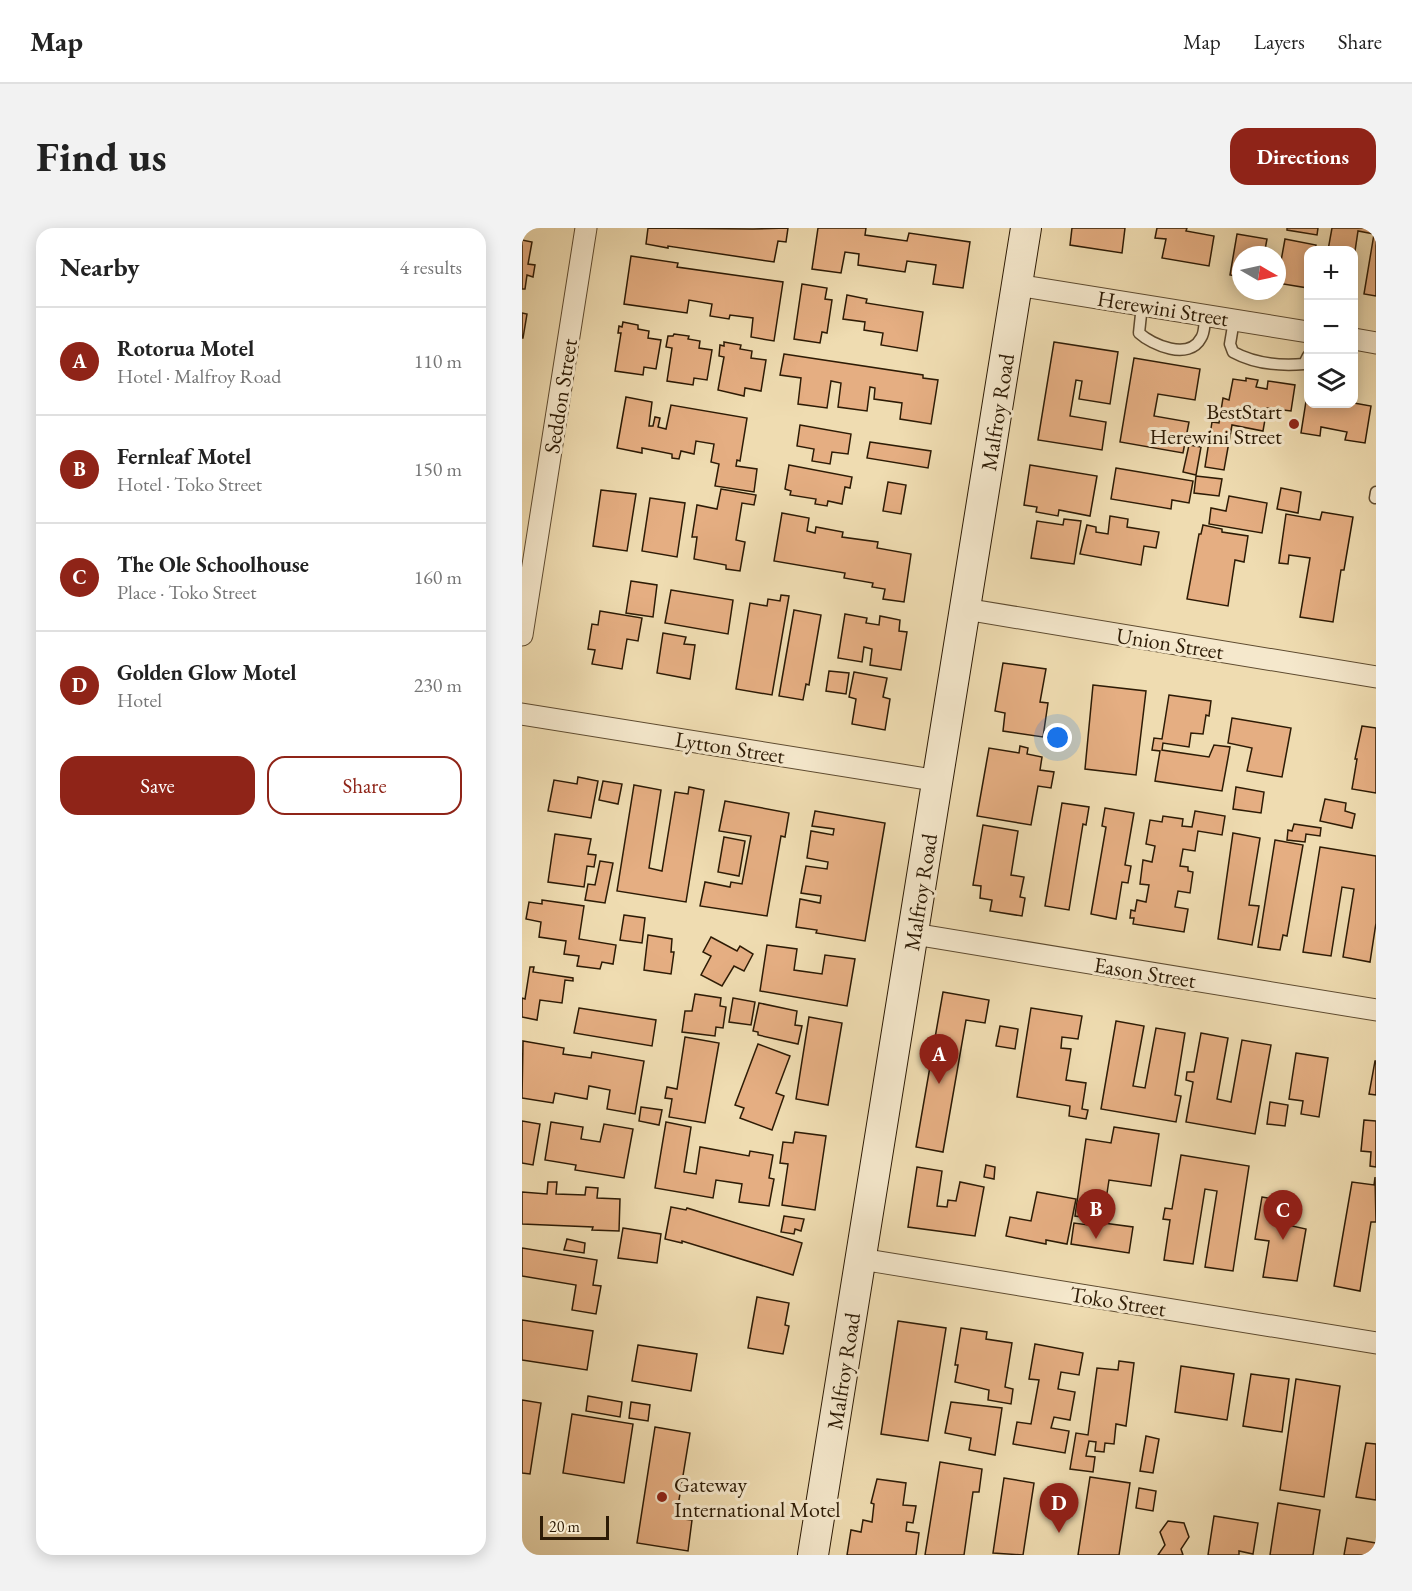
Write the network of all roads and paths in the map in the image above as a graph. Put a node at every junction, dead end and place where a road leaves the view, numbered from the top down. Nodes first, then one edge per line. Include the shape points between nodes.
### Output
1 (586, 228) edge
2 (1026, 228) edge
3 (1017, 285) junction
4 (1142, 305) junction
5 (1206, 315) junction
6 (1234, 320) junction
7 (1304, 331) edge
8 (1358, 340) edge
9 (1376, 343) edge
10 (1304, 364) edge
11 (965, 609) junction
12 (522, 634) edge
13 (1376, 677) edge
14 (522, 714) edge
15 (939, 781) junction
16 (914, 934) junction
17 (1376, 1010) edge
18 (861, 1259) junction
19 (1376, 1342) edge
20 (813, 1555) edge

1 - 12 street, Seddon Street
2 - 3 main road, Malfroy Road
3 - 4 street, Herewini Street
3 - 11 main road, Malfroy Road
4 - 5 street, Herewini Street
4 - 5 lane via 1139,333 1156,345 1184,350 1202,338
5 - 6 street, Herewini Street
6 - 7 street, Herewini Street
6 - 10 lane via 1230,344 1233,352 1246,359
8 - 9 street
11 - 13 street, Union Street
11 - 15 main road, Malfroy Road
14 - 15 street, Lytton Street
15 - 16 main road, Malfroy Road
16 - 17 street, Eason Street
16 - 18 main road, Malfroy Road
18 - 19 street, Toko Street
18 - 20 main road, Malfroy Road

